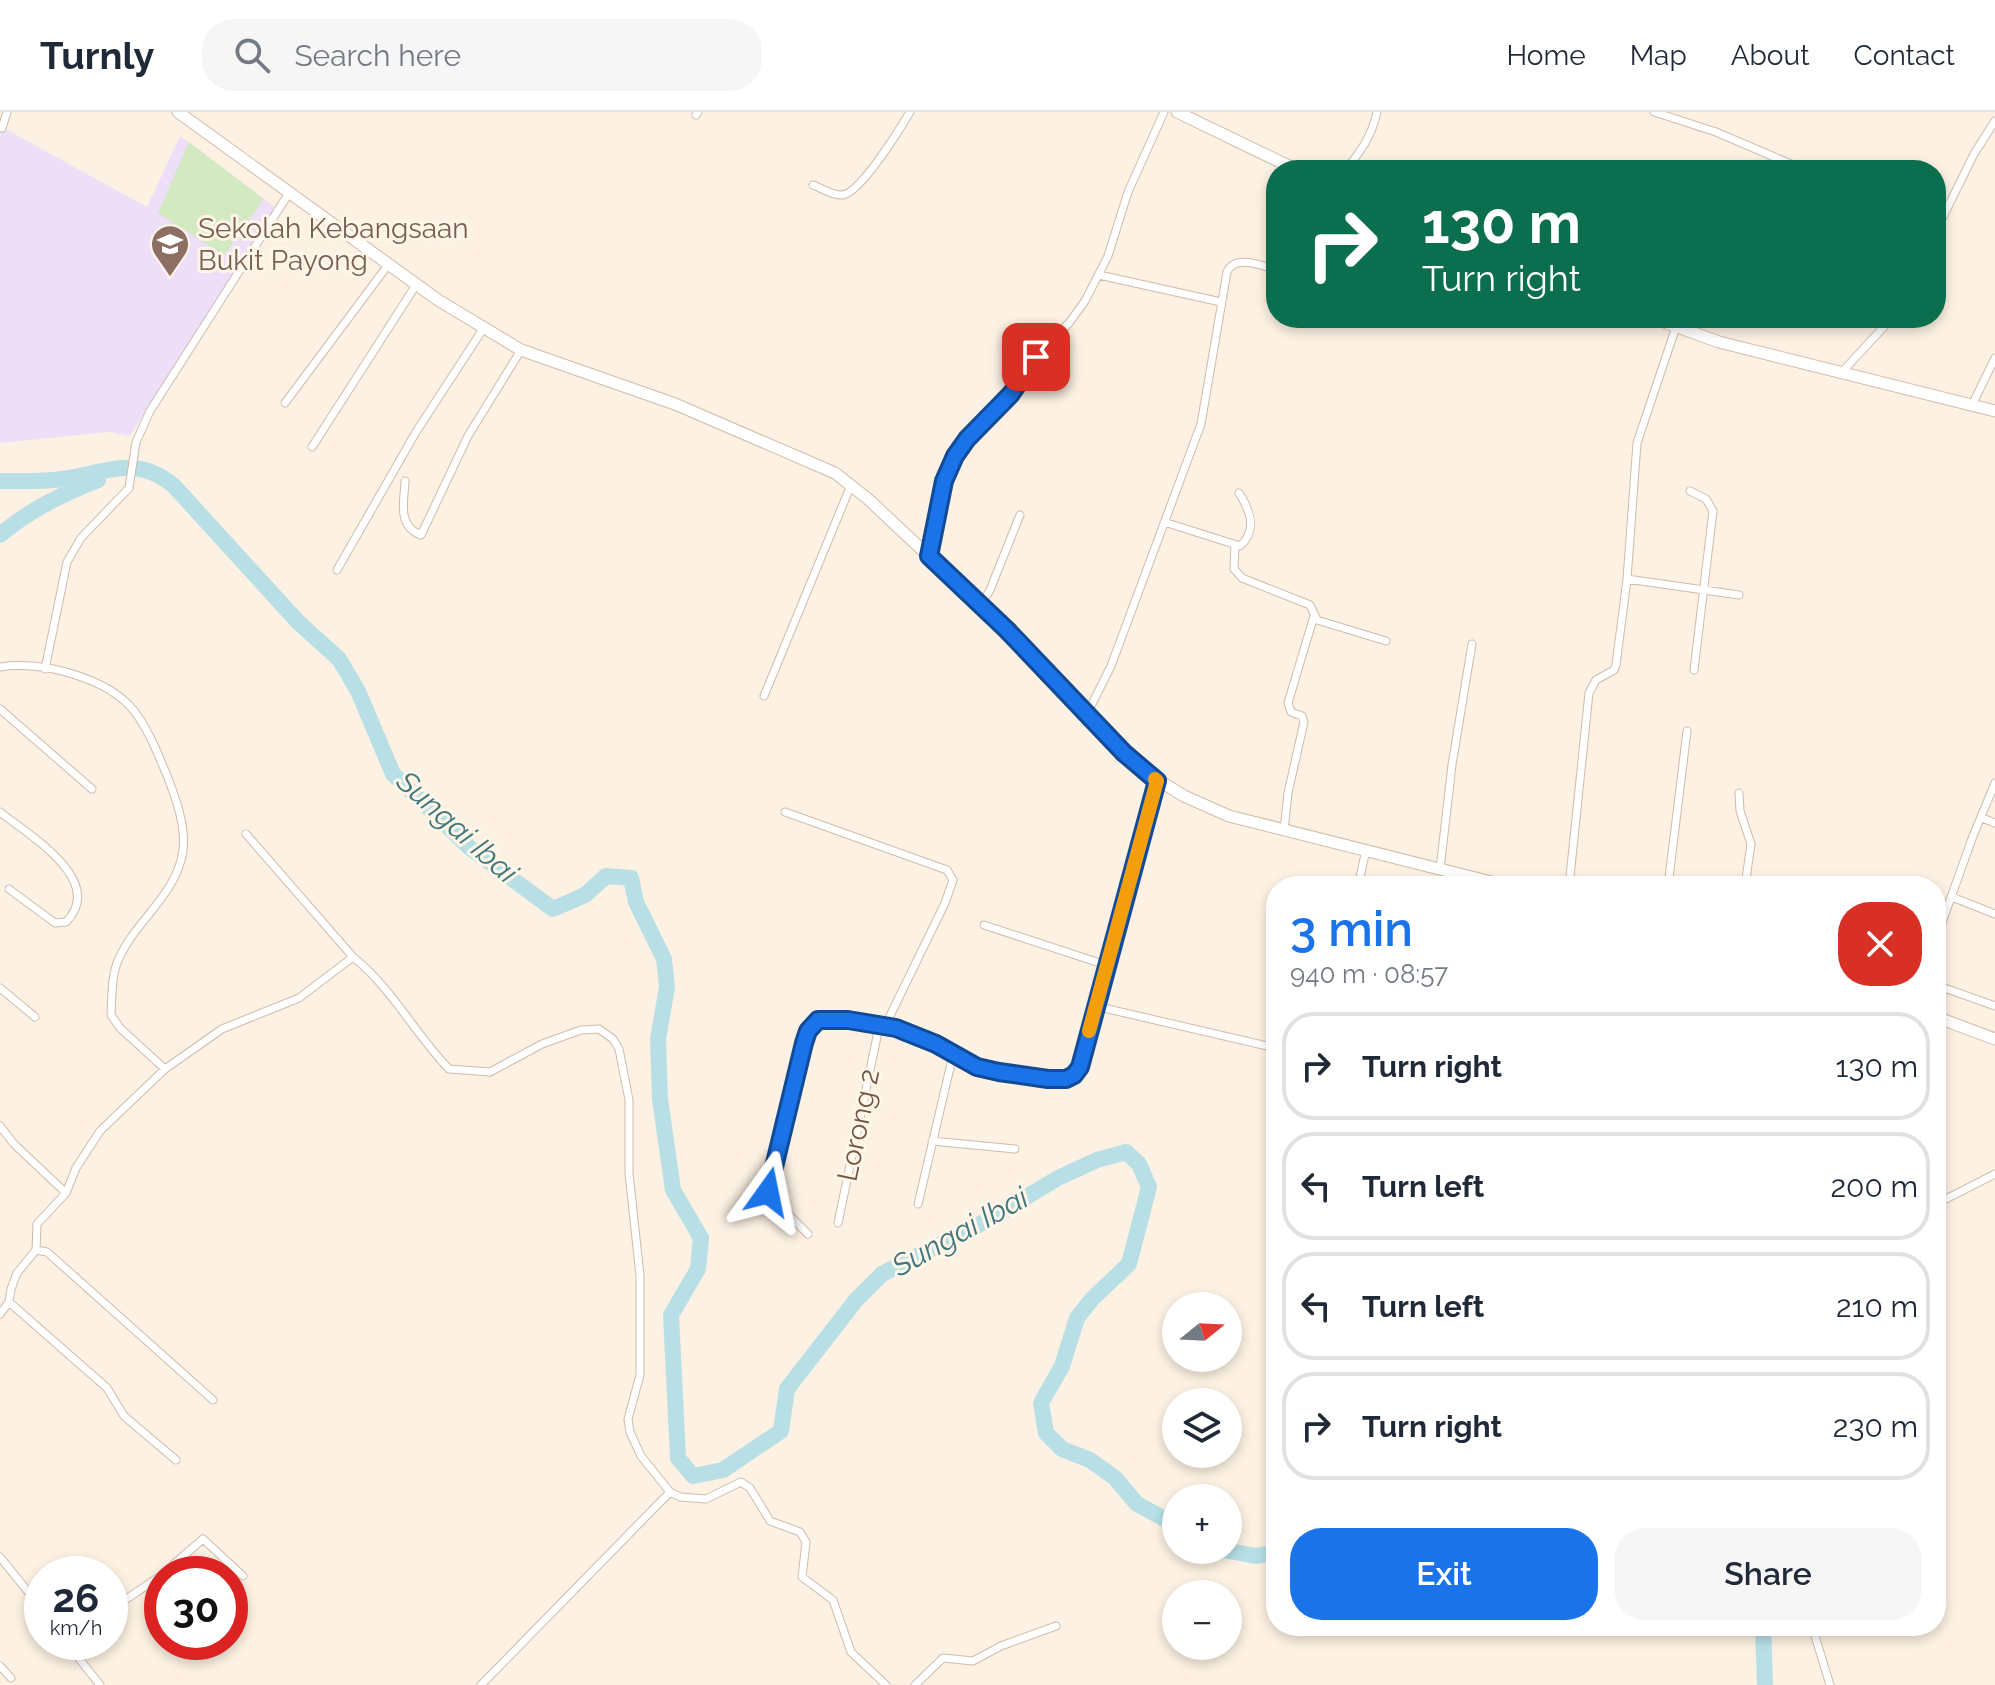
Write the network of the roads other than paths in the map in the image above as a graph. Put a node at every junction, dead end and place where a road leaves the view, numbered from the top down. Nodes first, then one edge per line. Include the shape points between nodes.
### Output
1 (7, 112) edge
2 (178, 112) edge
3 (910, 112) edge
4 (1164, 112) edge
5 (1177, 112) edge
6 (1377, 112) edge
7 (1659, 113) edge
8 (1995, 121) edge
9 (2, 128) dead end
10 (1276, 160) edge
11 (1354, 160) edge
12 (1782, 160) edge
13 (813, 185) dead end
14 (289, 193) junction
15 (1946, 209) edge
16 (388, 265) junction
17 (1266, 268) edge
18 (1099, 275) junction
19 (416, 285) junction
20 (1221, 302) junction
21 (1676, 328) edge
22 (1679, 328) edge
23 (1883, 328) edge
24 (483, 329) junction
25 (521, 350) junction
26 (1995, 358) edge
27 (1841, 373) junction
28 (285, 403) dead end
29 (1972, 405) junction
30 (1995, 411) edge
31 (312, 447) dead end
32 (405, 481) dead end
33 (851, 485) junction
34 (1690, 491) dead end
35 (1239, 493) dead end
36 (1020, 515) dead end
37 (1164, 522) junction
38 (1235, 545) junction
39 (929, 556) junction
40 (337, 570) dead end
41 (1627, 579) junction
42 (1704, 590) junction
43 (1739, 595) dead end
44 (981, 605) junction
45 (1314, 616) junction
46 (1386, 641) dead end
47 (1472, 644) dead end
48 (0, 667) edge
49 (45, 669) junction
50 (1694, 670) dead end
51 (764, 696) dead end
52 (0, 709) edge
53 (1087, 714) junction
54 (1687, 731) dead end
55 (1157, 781) junction
56 (1995, 783) edge
57 (92, 789) dead end
58 (1739, 793) dead end
59 (0, 812) edge
60 (785, 812) dead end
61 (1982, 818) junction
62 (1995, 823) edge
63 (1284, 830) junction
64 (246, 834) dead end
65 (1366, 850) junction
66 (1440, 869) junction
67 (1360, 876) edge
68 (1468, 876) edge
69 (1570, 876) edge
70 (1669, 876) edge
71 (1746, 876) edge
72 (9, 889) dead end
73 (1952, 897) junction
74 (1946, 913) edge
75 (1995, 914) edge
76 (984, 925) dead end
77 (353, 957) junction
78 (1106, 965) junction
79 (0, 988) edge
80 (1946, 989) edge
81 (1095, 1006) junction
82 (1995, 1006) edge
83 (35, 1017) dead end
84 (1946, 1021) edge
85 (882, 1026) junction
86 (1995, 1039) edge
87 (1266, 1046) edge
88 (953, 1055) junction
89 (165, 1069) junction
90 (0, 1126) edge
91 (932, 1141) junction
92 (1015, 1149) dead end
93 (1995, 1174) edge
94 (66, 1193) junction
95 (1946, 1199) edge
96 (918, 1204) dead end
97 (838, 1223) dead end
98 (808, 1234) dead end
99 (36, 1250) junction
100 (9, 1302) junction
101 (0, 1314) edge
102 (213, 1400) dead end
103 (176, 1460) dead end
104 (670, 1492) junction
105 (183, 1556) edge
106 (221, 1556) edge
107 (0, 1557) edge
108 (24, 1587) edge
109 (1056, 1626) dead end
110 (1815, 1636) edge
111 (80, 1660) edge
112 (0, 1666) edge
113 (11, 1678) dead end
114 (100, 1685) edge
115 (481, 1685) edge
116 (886, 1685) edge
117 (915, 1685) edge
118 (1830, 1685) edge

1 - 9 street
2 - 14 main road
3 - 13 street via 850,192 836,194
4 - 18 street
5 - 10 main road
6 - 11 street via 1374,130
7 - 12 street
8 - 15 street
14 - 16 main road
14 - 49 street via 150,411 126,492 74,546
16 - 19 main road
16 - 28 street
17 - 20 street via 1233,263
18 - 20 street
18 - 39 street via 1069,323 958,451 944,481
19 - 24 main road
19 - 31 street
20 - 37 street via 1201,424
21 - 41 street via 1639,434
22 - 27 main road
23 - 27 street
24 - 25 main road
24 - 40 street
25 - 32 street via 449,471 421,535 404,518
25 - 33 main road via 687,408 824,467
26 - 29 street
27 - 29 main road
29 - 30 main road
33 - 39 main road
33 - 51 street
34 - 42 street via 1706,499 1713,511
35 - 38 street via 1251,526 1245,542
36 - 44 street
37 - 38 street
37 - 53 street via 1111,666
38 - 45 street via 1236,574 1310,605
39 - 44 main road
41 - 42 street
41 - 69 street via 1614,670 1596,680 1589,693
42 - 43 street
42 - 50 street
44 - 53 main road
45 - 46 street
45 - 63 street via 1288,703 1304,722
47 - 66 street
48 - 49 street
49 - 89 street via 86,678 134,711 173,792 183,831 180,863 117,964 111,1015
52 - 57 street
53 - 55 main road
54 - 70 street
55 - 63 main road via 1209,808
55 - 78 street
56 - 61 street
58 - 71 street via 1751,844
59 - 72 street via 65,865 77,887 77,907 66,922 55,923
60 - 85 street, Lorong 2 via 952,876 945,903
61 - 62 street
61 - 73 street
63 - 65 main road
64 - 77 street
65 - 66 main road
65 - 67 street
66 - 68 main road
73 - 74 street
73 - 75 street
76 - 78 street
77 - 89 street via 299,998 222,1029
77 - 104 street via 453,1070 485,1073 581,1030 599,1029 619,1049 629,1100 629,1173 640,1276 640,1375 628,1419 641,1456
78 - 81 street
79 - 83 street
80 - 82 street
81 - 87 street
81 - 88 street via 1080,1067 1066,1079 999,1072
84 - 86 main road
85 - 88 street
85 - 97 street, Lorong 2
85 - 98 street via 829,1019 818,1020 808,1031 768,1187 772,1198
88 - 91 street
89 - 94 street via 100,1131
90 - 94 street
91 - 92 street
91 - 96 street
93 - 95 street
94 - 99 street via 37,1224
99 - 100 street via 17,1273
99 - 102 street via 47,1252
100 - 101 street
100 - 103 street via 107,1388 124,1416
104 - 115 street
104 - 116 street via 706,1499 734,1483 746,1484 770,1521 800,1532 806,1542 802,1577 833,1600 851,1652
105 - 106 street via 203,1539
107 - 108 street
109 - 117 street via 973,1661 943,1658
110 - 118 street
111 - 114 street
112 - 113 street

